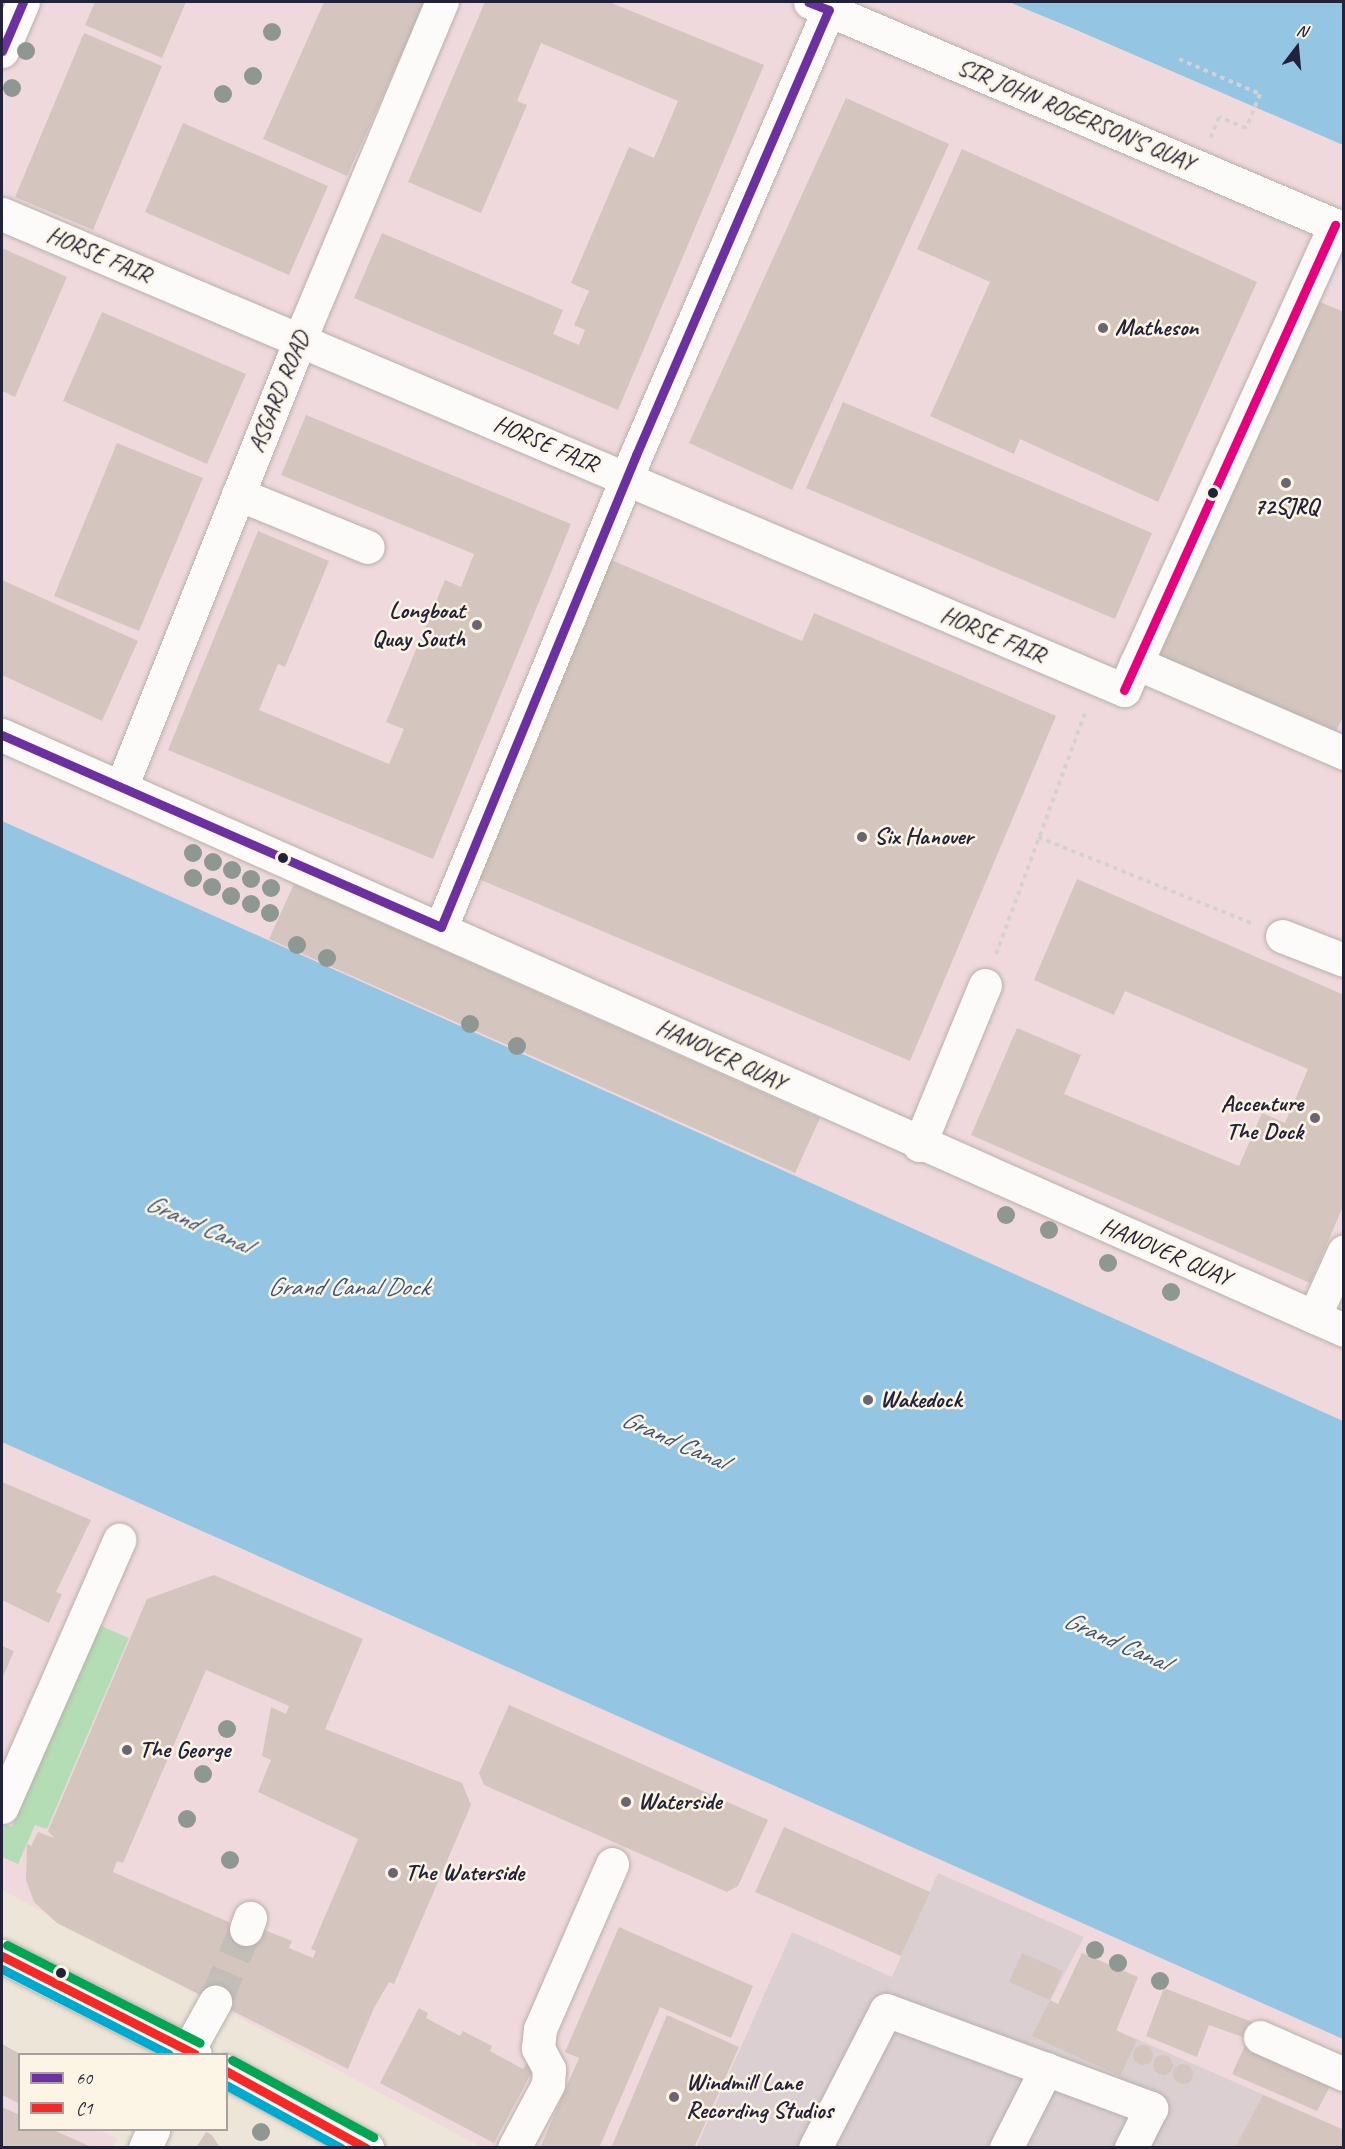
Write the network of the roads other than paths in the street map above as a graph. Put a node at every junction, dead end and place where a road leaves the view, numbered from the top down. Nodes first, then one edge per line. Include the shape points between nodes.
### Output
1 (23, 2) edge
2 (442, 2) edge
3 (819, 6) edge
4 (2, 51) edge
5 (2, 214) edge
6 (1339, 227) edge
7 (300, 339) junction
8 (626, 480) junction
9 (238, 494) junction
10 (368, 547) dead end
11 (1119, 677) junction
12 (2, 735) edge
13 (1344, 753) edge
14 (122, 785) junction
15 (441, 927) junction
16 (1282, 936) road end
17 (1344, 960) edge
18 (985, 985) road end
19 (919, 1145) junction
20 (1344, 1251) edge
21 (1329, 1323) edge
22 (119, 1540) dead end
23 (2, 1807) edge
24 (612, 1864) dead end
25 (2, 1956) edge
26 (215, 2002) tunnel mouth
27 (1260, 2037) dead end
28 (190, 2053) edge
29 (1046, 2069) junction
30 (228, 2072) edge
31 (1344, 2074) edge
32 (153, 2131) edge
33 (145, 2148) edge
34 (367, 2148) edge
35 (514, 2148) edge
36 (814, 2148) edge
37 (1006, 2148) edge
38 (1131, 2148) edge

1 - 4 street
2 - 7 street, ASGARD ROAD
3 - 6 street, SIR JOHN ROGERSON'S QUAY
3 - 8 street
5 - 7 street, HORSE FAIR
6 - 11 street
7 - 8 street, HORSE FAIR
7 - 9 street, ASGARD ROAD
8 - 11 street, HORSE FAIR
8 - 15 street
9 - 10 street
9 - 14 street, ASGARD ROAD
11 - 13 street, HORSE FAIR
12 - 14 street, HANOVER QUAY
14 - 15 street, HANOVER QUAY
15 - 19 street, HANOVER QUAY
16 - 17 street
18 - 19 street
19 - 21 street, HANOVER QUAY
20 - 21 street
22 - 23 street
24 - 35 street via 540,2029 538,2048 549,2068 548,2084
25 - 28 street
26 - 28 street
27 - 31 street
29 - 36 street via 886,2010
29 - 37 street
29 - 38 street via 1151,2108
30 - 34 street
32 - 33 street

